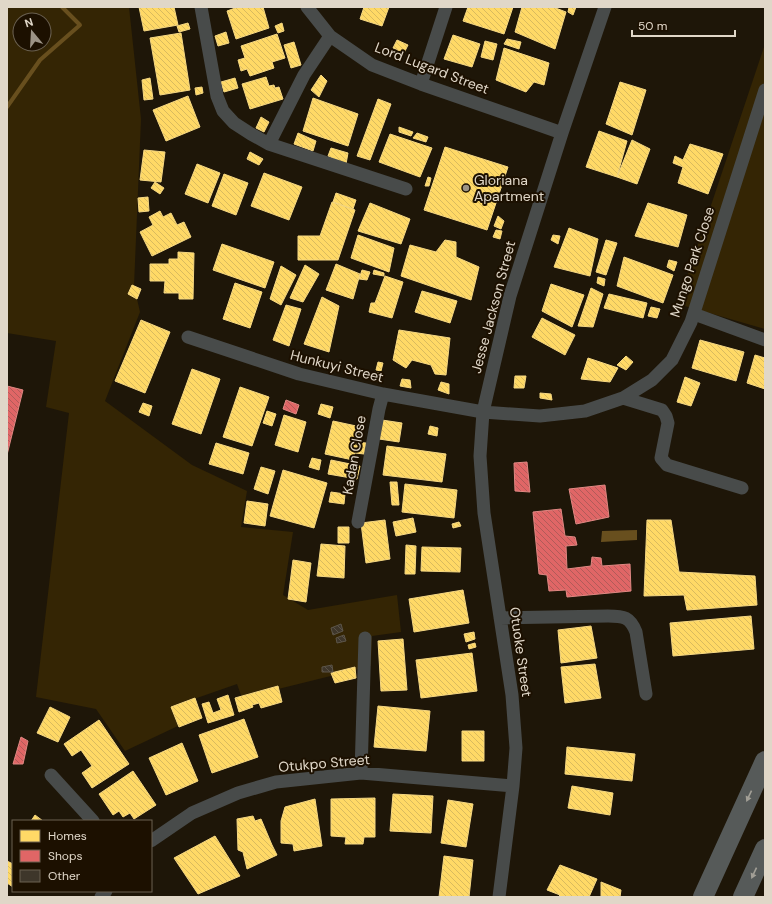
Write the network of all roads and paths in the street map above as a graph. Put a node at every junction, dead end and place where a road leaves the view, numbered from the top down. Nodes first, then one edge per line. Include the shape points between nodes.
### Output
1 (201, 7) edge
2 (307, 7) edge
3 (446, 7) edge
4 (605, 7) edge
5 (330, 36) junction
6 (421, 84) junction
7 (765, 90) edge
8 (562, 133) junction
9 (269, 144) junction
10 (406, 189) dead end
11 (694, 314) junction
12 (188, 337) dead end
13 (765, 340) edge
14 (383, 394) junction
15 (623, 398) junction
16 (483, 412) junction
17 (742, 488) dead end
18 (358, 522) dead end
19 (500, 618) junction
20 (365, 638) dead end
21 (646, 694) dead end
22 (765, 761) edge
23 (361, 773) junction
24 (51, 775) dead end
25 (512, 786) junction
26 (92, 820) edge
27 (152, 840) edge
28 (765, 849) edge
29 (498, 897) edge
30 (703, 897) edge
31 (743, 897) edge

1 - 9 street via 217,96 223,111 234,123
2 - 5 street, Lord Lugard Street
3 - 6 street
4 - 8 street, Jesse Jackson Street
5 - 6 street, Lord Lugard Street via 372,65
5 - 9 street via 304,75
6 - 8 street, Lord Lugard Street
7 - 11 street, Mungo Park Close
8 - 16 street, Jesse Jackson Street via 510,296
9 - 10 street
11 - 13 street
11 - 15 street, Mungo Park Close via 672,360 652,380
12 - 14 street, Hunkuyi Street via 299,374
14 - 16 street, Hunkuyi Street
14 - 18 street, Kadan Close
15 - 16 street, Mungo Park Close via 585,411 540,416
15 - 17 street via 662,410 666,416 668,423 661,458 667,465
16 - 19 street, Otuoke Street via 480,456 483,506
19 - 21 street via 627,618 636,632
19 - 25 street, Otuoke Street via 512,695 516,748
20 - 23 street
22 -> 30 highway
23 - 25 street, Otukpo Street
23 - 27 street, Otukpo Street via 276,782 238,793 192,813
24 - 26 street
25 - 29 street, Otuoke Street
28 -> 31 highway

